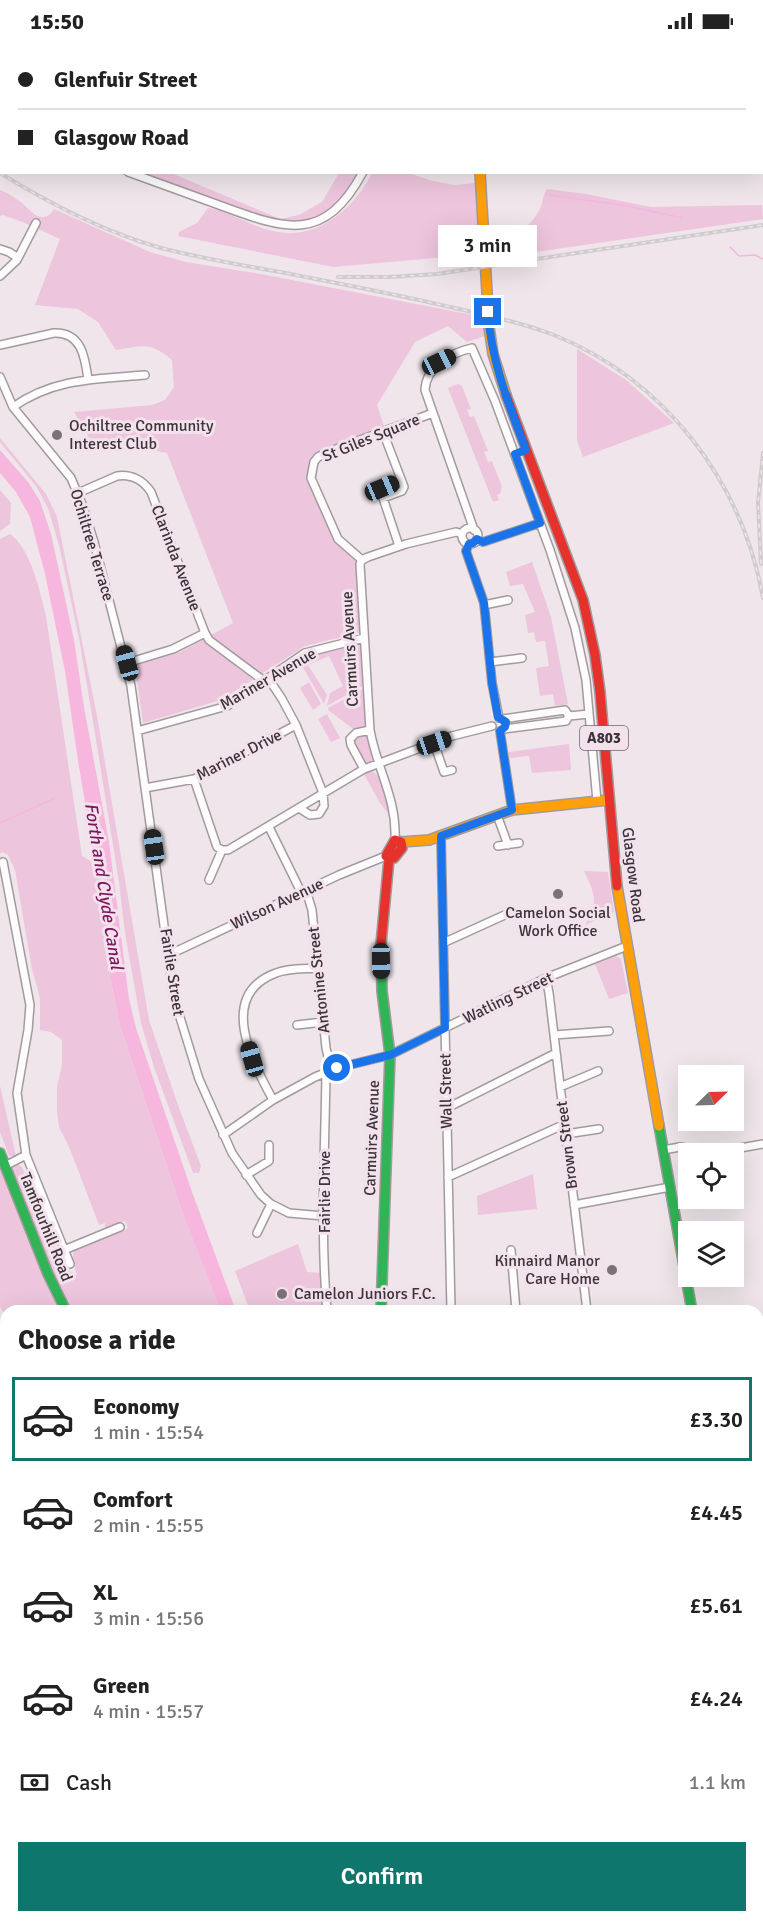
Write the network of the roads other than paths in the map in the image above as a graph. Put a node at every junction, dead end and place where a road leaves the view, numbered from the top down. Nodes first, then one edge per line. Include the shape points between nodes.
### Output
1 (133, 174) edge
2 (362, 174) edge
3 (480, 174) edge
4 (36, 223) dead end
5 (0, 249) edge
6 (18, 258) junction
7 (0, 276) edge
8 (0, 345) edge
9 (146, 376) dead end
10 (0, 377) edge
11 (88, 379) junction
12 (13, 407) junction
13 (433, 413) junction
14 (383, 432) junction
15 (526, 450) junction
16 (515, 454) junction
17 (78, 493) junction
18 (540, 523) junction
19 (474, 530) junction
20 (462, 534) junction
21 (477, 539) junction
22 (469, 544) junction
23 (399, 546) junction
24 (362, 560) junction
25 (508, 600) dead end
26 (484, 605) junction
27 (205, 633) junction
28 (364, 638) junction
29 (522, 657) dead end
30 (490, 662) junction
31 (127, 663) junction
32 (266, 679) junction
33 (133, 699) joint
34 (589, 714) junction
35 (569, 716) junction
36 (501, 718) junction
37 (296, 725) junction
38 (492, 726) junction
39 (370, 730) junction
40 (502, 730) junction
41 (137, 731) junction
42 (434, 743) junction
43 (379, 763) junction
44 (364, 769) junction
45 (452, 770) dead end
46 (194, 779) junction
47 (145, 788) junction
48 (323, 793) junction
49 (609, 800) junction
50 (597, 801) junction
51 (299, 808) junction
52 (512, 810) junction
53 (497, 815) junction
54 (269, 827) junction
55 (441, 836) junction
56 (399, 843) junction
57 (519, 843) dead end
58 (508, 845) junction
59 (498, 846) dead end
60 (222, 850) junction
61 (388, 858) junction
62 (3, 862) dead end
63 (3, 880) edge
64 (209, 880) dead end
65 (303, 891) junction
66 (509, 913) dead end
67 (443, 943) junction
68 (627, 946) junction
69 (167, 953) junction
70 (317, 968) junction
71 (546, 978) junction
72 (323, 1022) junction
73 (297, 1025) dead end
74 (445, 1028) junction
75 (609, 1031) dead end
76 (554, 1035) junction
77 (556, 1053) junction
78 (390, 1055) junction
79 (329, 1071) junction
80 (598, 1071) dead end
81 (560, 1087) junction
82 (273, 1100) junction
83 (447, 1108) junction
84 (565, 1124) junction
85 (599, 1129) dead end
86 (566, 1134) junction
87 (223, 1135) junction
88 (763, 1144) edge
89 (269, 1145) dead end
90 (663, 1150) junction
91 (0, 1153) edge
92 (26, 1155) junction
93 (5, 1166) junction
94 (246, 1175) junction
95 (448, 1177) junction
96 (670, 1187) junction
97 (271, 1204) junction
98 (574, 1205) junction
99 (324, 1215) junction
100 (109, 1220) dead end
101 (120, 1227) dead end
102 (113, 1230) junction
103 (257, 1233) dead end
104 (64, 1250) junction
105 (511, 1250) dead end
106 (70, 1264) dead end
107 (63, 1305) edge
108 (327, 1305) edge
109 (381, 1305) edge
110 (451, 1305) edge
111 (516, 1305) edge
112 (586, 1305) edge
113 (692, 1305) edge

1 - 2 street via 266,223 291,226 312,222 333,211 351,194
3 - 15 main road, Glasgow Road / A803 via 490,340 502,387
4 - 6 street
5 - 6 street
6 - 7 street
8 - 11 street via 63,333 83,351
9 - 11 street
10 - 12 street, Ochiltree Terrace
11 - 12 street via 40,390
12 - 17 street, Ochiltree Terrace via 71,478
13 - 14 street, St Giles Square
13 - 16 street via 425,383 435,365 472,348
13 - 19 street
14 - 23 street via 404,487 383,498
14 - 24 street, St Giles Square via 318,457 312,471 311,478 338,539
15 - 16 street
15 - 49 main road, Glasgow Road / A803 via 572,569 589,626 600,692
16 - 18 street
17 - 27 street, Clarinda Avenue via 123,475 147,485
17 - 31 street, Ochiltree Terrace
18 - 21 street via 483,542
18 - 34 street via 575,627
19 - 20 street
19 - 21 street
20 - 22 street
20 - 23 street via 456,532
21 - 22 street
22 - 26 street via 466,551
23 - 24 street
24 - 28 street, Carmuirs Avenue
25 - 26 street
26 - 30 street
27 - 31 street via 173,650
27 - 32 street via 209,640
28 - 32 street, Mariner Avenue via 305,653
28 - 39 street, Carmuirs Avenue
29 - 30 street
30 - 36 street
31 - 33 street, Ochiltree Terrace
32 - 37 street
32 - 41 street, Mariner Avenue via 227,706
33 - 41 street, Fairlie Street
34 - 35 street
34 - 50 street
35 - 36 street via 565,710
35 - 40 street via 566,721
36 - 38 street via 493,720
36 - 40 street via 506,725
37 - 46 street, Mariner Drive
37 - 48 street
38 - 40 street
38 - 42 street
39 - 43 street, Carmuirs Avenue
39 - 44 street via 356,733 350,739
40 - 52 street
41 - 47 street, Fairlie Street
42 - 43 street
42 - 45 street via 444,772
43 - 44 street
43 - 56 street, Carmuirs Avenue via 392,800
44 - 48 street
46 - 47 street, Mariner Drive
46 - 60 street via 217,846
47 - 69 street, Fairlie Street
48 - 51 street
48 - 51 street via 324,806 319,814 310,815
49 - 50 main road
49 - 68 main road, Glasgow Road / A803
50 - 52 main road
51 - 54 street
52 - 53 main road
53 - 55 main road
53 - 58 street
54 - 60 street
54 - 65 street, Antonine Street
55 - 56 main road
55 - 67 street, Wall Street
56 - 61 main road via 394,858
57 - 58 street
58 - 59 street
60 - 64 street
61 - 65 street, Wilson Avenue
61 - 78 main road, Carmuirs Avenue via 381,961
62 - 63 street
63 - 92 street via 30,1005 17,1093
65 - 69 street, Wilson Avenue
65 - 70 street, Antonine Street via 312,910
66 - 67 street
67 - 74 street, Wall Street
68 - 71 street, Watling Street
68 - 90 main road, Glasgow Road / A803
69 - 87 street, Fairlie Street via 181,1027
70 - 72 street, Antonine Street
70 - 82 street via 268,976 247,998 244,1030 252,1059
71 - 74 street, Watling Street
71 - 76 street, Brown Street
72 - 73 street
72 - 79 street, Antonine Street
74 - 78 street, Watling Street
74 - 83 street, Wall Street
75 - 76 street
76 - 77 street, Brown Street
77 - 81 street, Brown Street
77 - 83 street
78 - 79 street, Watling Street
78 - 109 main road, Carmuirs Avenue
79 - 82 street, Watling Street
79 - 99 street, Fairlie Drive
80 - 81 street
81 - 84 street, Brown Street
82 - 87 street, Watling Street
83 - 95 street, Wall Street
84 - 86 street, Brown Street
84 - 95 street
85 - 86 street
86 - 98 street, Brown Street
87 - 94 street, Fairlie Street
88 - 90 street via 712,1153 680,1147
89 - 94 street via 268,1161
90 - 96 main road, Glasgow Road / A803
91 - 93 main road, Tamfourhill Road
92 - 93 street
92 - 104 street
93 - 107 main road, Tamfourhill Road
94 - 97 street, Fairlie Street
95 - 110 street, Wall Street
96 - 98 street
96 - 113 main road, Glasgow Road / A803
97 - 99 street via 288,1213
97 - 103 street
98 - 112 street, Brown Street
99 - 108 street, Fairlie Drive
100 - 102 street
101 - 102 street
102 - 104 street
104 - 106 street
105 - 111 street

